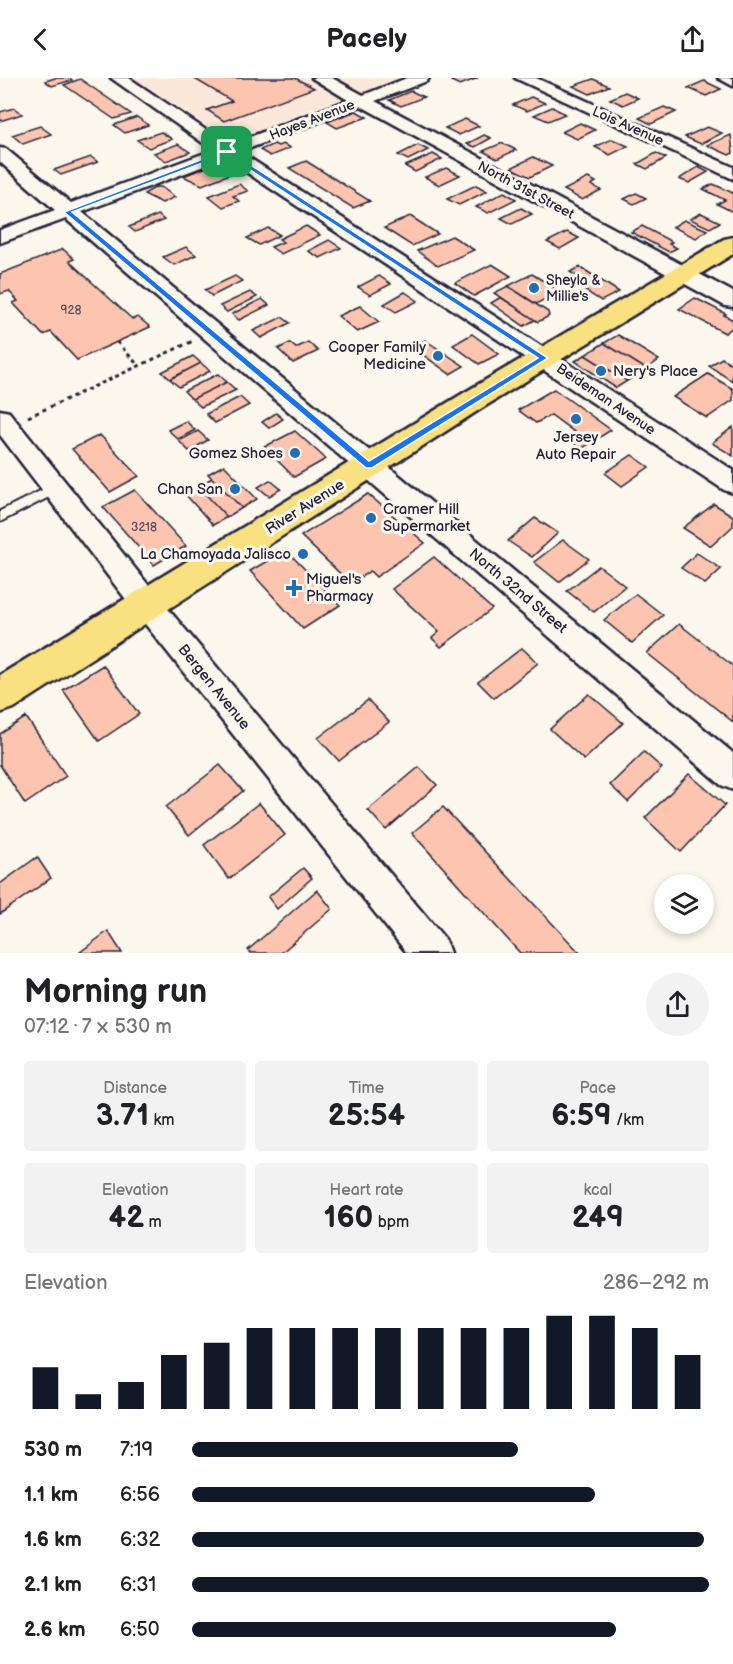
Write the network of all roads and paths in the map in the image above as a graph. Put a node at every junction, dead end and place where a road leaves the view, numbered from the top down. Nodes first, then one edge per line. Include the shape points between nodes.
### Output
1 (119, 78) edge
2 (320, 78) edge
3 (420, 78) edge
4 (523, 78) edge
5 (726, 78) edge
6 (733, 81) edge
7 (362, 101) junction
8 (227, 152) junction
9 (0, 153) edge
10 (733, 174) edge
11 (68, 212) junction
12 (0, 237) edge
13 (733, 244) edge
14 (682, 274) junction
15 (733, 302) edge
16 (213, 332) junction
17 (117, 342) dead end
18 (544, 358) junction
19 (139, 366) junction
20 (4, 423) edge
21 (369, 466) junction
22 (733, 483) edge
23 (56, 488) junction
24 (0, 517) edge
25 (148, 606) junction
26 (0, 696) edge
27 (733, 774) edge
28 (431, 953) edge

1 - 8 street, Beideman Avenue
2 - 7 street, North 31st Street
3 - 7 street, Hayes Avenue
4 - 10 street, Lois Avenue
5 - 6 street
7 - 8 street, Hayes Avenue
7 - 14 street, North 31st Street
8 - 11 street, Hayes Avenue
8 - 18 street, Beideman Avenue
9 - 11 street, North 32nd Street
11 - 12 street, Hayes Avenue
11 - 16 street, North 32nd Street
13 - 14 main road, River Avenue
14 - 15 street, North 31st Street
14 - 18 main road, River Avenue
16 - 19 path
16 - 21 street, North 32nd Street
17 - 19 path
18 - 21 main road, River Avenue
18 - 22 street, Beideman Avenue
19 - 20 path
20 - 23 street, Bergen Avenue
21 - 25 main road, River Avenue
21 - 27 street, North 32nd Street
23 - 24 lane
23 - 25 street, Bergen Avenue
25 - 26 main road, River Avenue
25 - 28 street, Bergen Avenue

